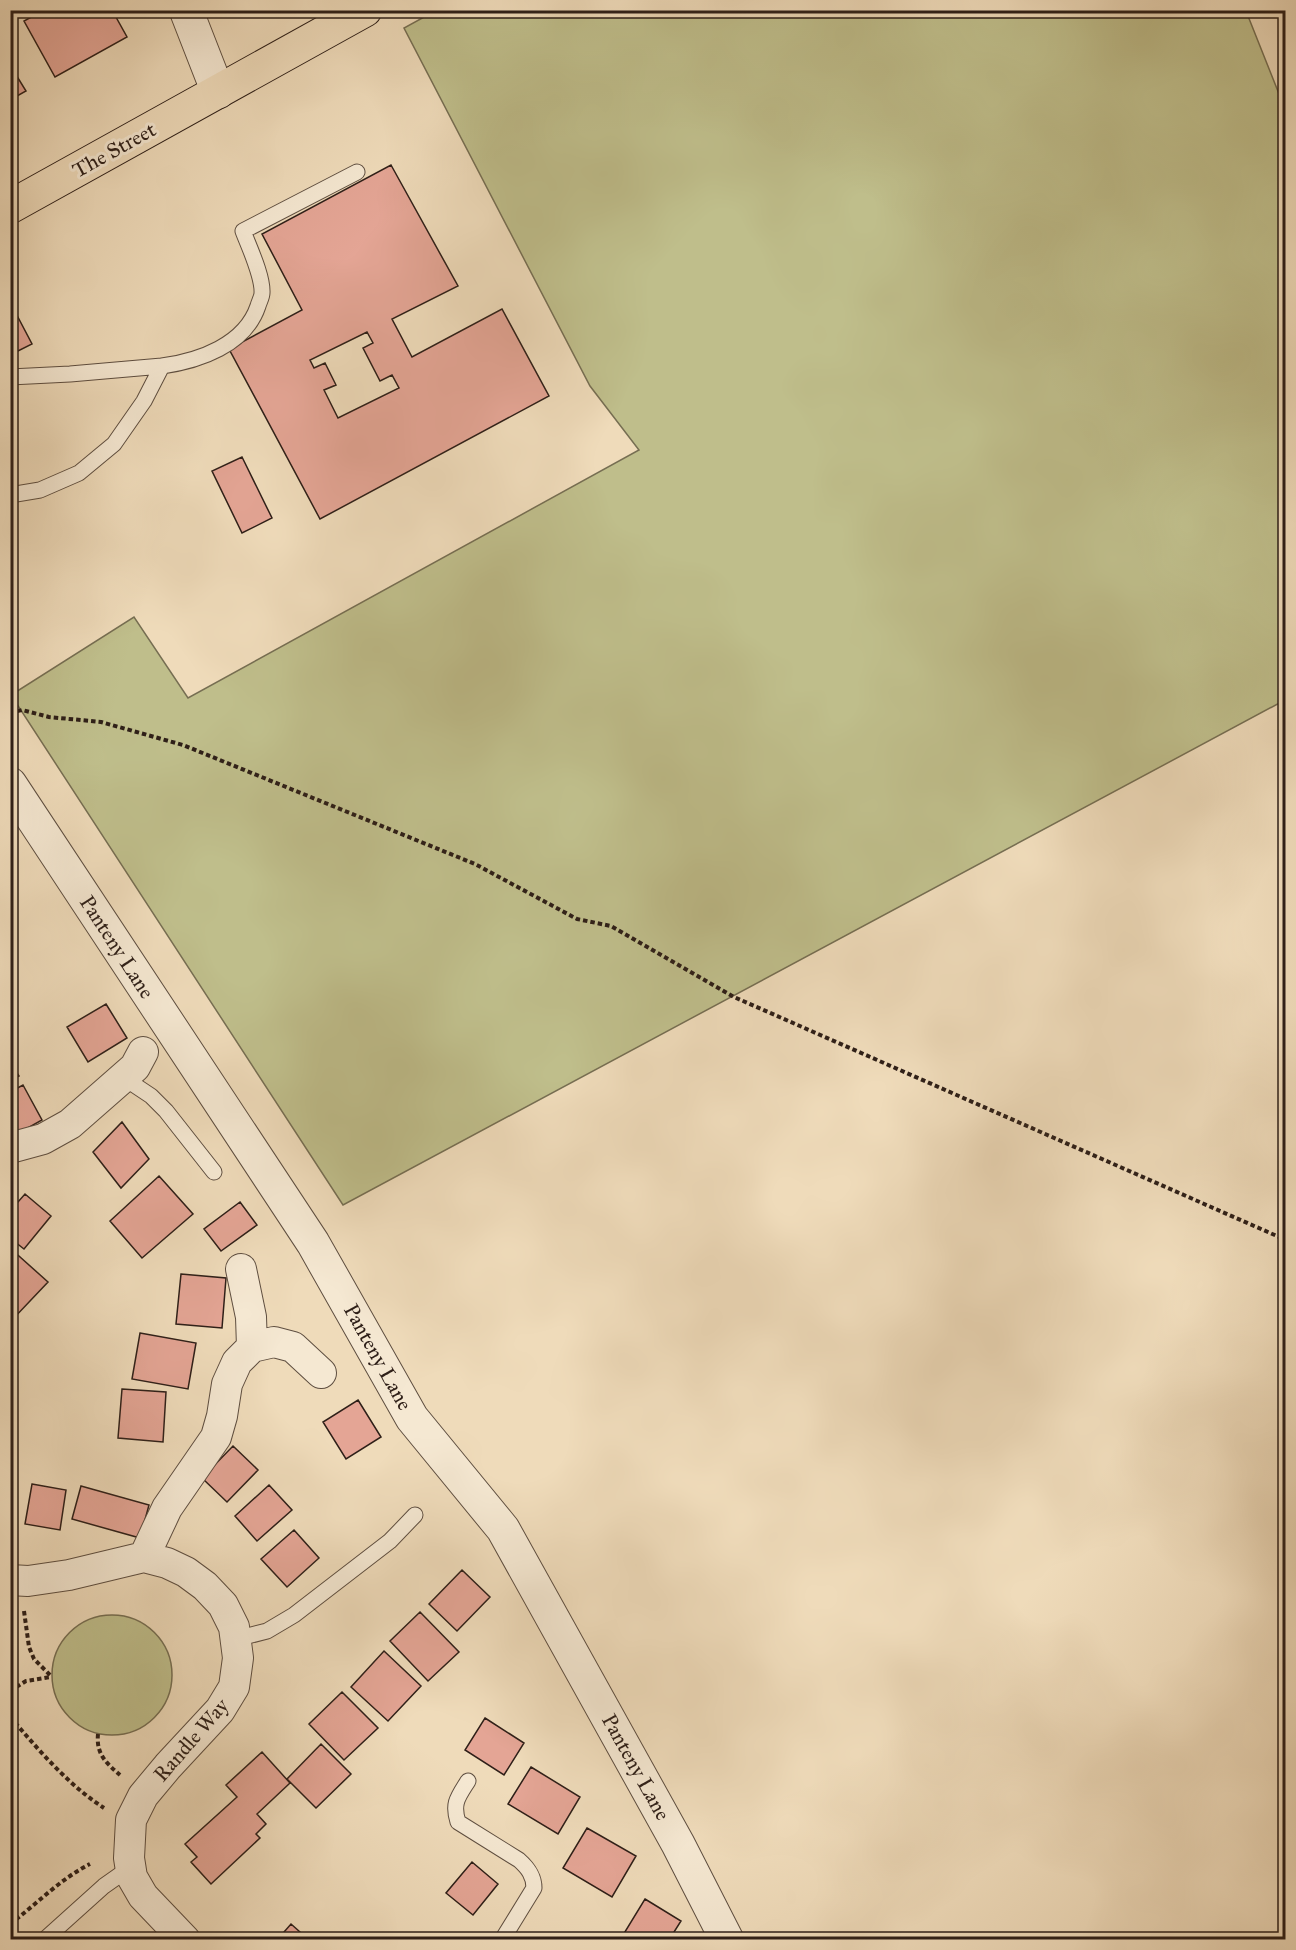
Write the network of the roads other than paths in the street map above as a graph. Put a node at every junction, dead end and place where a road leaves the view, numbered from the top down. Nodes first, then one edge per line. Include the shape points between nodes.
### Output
1 (186, 10) edge
2 (365, 10) edge
3 (219, 92) junction
4 (357, 172) dead end
5 (10, 207) edge
6 (162, 366) junction
7 (10, 377) edge
8 (10, 495) edge
9 (10, 784) edge
10 (143, 1052) dead end
11 (124, 1078) junction
12 (10, 1148) edge
13 (214, 1172) dead end
14 (241, 1269) dead end
15 (252, 1347) junction
16 (321, 1374) dead end
17 (415, 1515) dead end
18 (144, 1557) junction
19 (19, 1580) edge
20 (236, 1639) junction
21 (468, 1781) dead end
22 (130, 1862) junction
23 (44, 1940) edge
24 (185, 1940) edge
25 (502, 1940) edge
26 (726, 1940) edge

1 - 3 street
2 - 3 main road, The Street
3 - 5 main road, The Street
4 - 6 lane via 243,231 262,293 254,316 239,335 211,353
6 - 7 lane
6 - 8 lane via 144,401 114,444 79,473 40,490
9 - 26 street, Panteny Lane via 314,1243 412,1418 503,1529 678,1844
10 - 11 street
11 - 12 street via 70,1124 43,1140
11 - 13 lane via 166,1111
14 - 15 street via 251,1317
15 - 16 street via 274,1342 293,1347
15 - 18 street via 237,1362 227,1384 216,1437 167,1508
17 - 20 lane via 390,1541 294,1615 267,1631
18 - 19 street via 69,1575
18 - 20 street, Randle Way via 186,1572 205,1586 224,1605
20 - 22 street, Randle Way via 234,1687 220,1710 168,1766 137,1808
21 - 25 lane via 454,1810 458,1822 519,1860 534,1881 534,1888
22 - 23 lane
22 - 24 street via 132,1877 143,1896

